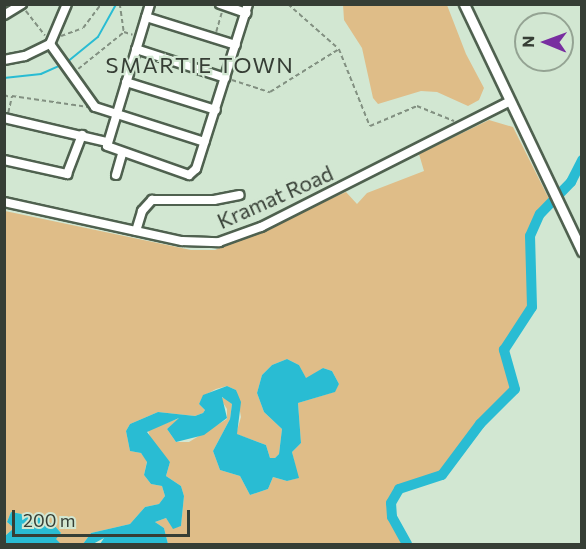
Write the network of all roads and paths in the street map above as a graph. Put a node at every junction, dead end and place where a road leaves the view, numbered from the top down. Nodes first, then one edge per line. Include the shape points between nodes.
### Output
1 (67, 4) edge
2 (101, 4) edge
3 (120, 4) edge
4 (150, 4) edge
5 (288, 4) edge
6 (464, 4) edge
7 (22, 5) edge
8 (222, 5) edge
9 (247, 9) edge
10 (4, 15) edge
11 (146, 17) junction
12 (124, 32) junction
13 (140, 37) junction
14 (214, 38) junction
15 (51, 42) junction
16 (236, 45) junction
17 (136, 49) junction
18 (339, 49) junction
19 (4, 60) edge
20 (70, 73) junction
21 (225, 78) junction
22 (126, 82) junction
23 (4, 96) edge
24 (10, 97) junction
25 (508, 102) junction
26 (94, 107) junction
27 (216, 110) junction
28 (115, 115) junction
29 (6, 118) edge
30 (464, 125) junction
31 (82, 135) junction
32 (107, 142) junction
33 (205, 142) junction
34 (122, 154) junction
35 (4, 160) edge
36 (116, 175) dead end
37 (240, 195) dead end
38 (4, 202) edge
39 (136, 231) junction
40 (582, 251) edge

1 - 15 street
2 - 15 path via 82,28
3 - 12 path
4 - 11 street
5 - 18 path
6 - 25 main road
7 - 10 street
7 - 15 path
8 - 9 street
8 - 14 path
9 - 16 street
11 - 13 street
11 - 14 street
12 - 13 path
12 - 20 path
13 - 17 street
14 - 16 street
15 - 19 street via 21,57
15 - 20 street
16 - 21 street
17 - 21 street
17 - 22 street
18 - 21 path via 270,92
18 - 30 path via 370,126 417,106
20 - 26 street
21 - 27 street
22 - 27 street
22 - 28 street
23 - 24 path
24 - 26 path
24 - 29 path
25 - 30 street, Kramat Road
25 - 40 main road
26 - 28 street
27 - 33 street
28 - 32 street
28 - 33 street
29 - 31 street
30 - 39 street, Kramat Road via 238,237 194,243
31 - 32 street
31 - 35 street via 67,174
32 - 34 street via 111,150
33 - 34 street via 190,175
34 - 36 street
37 - 39 street via 214,200 152,200 142,211
38 - 39 street, Kramat Road

